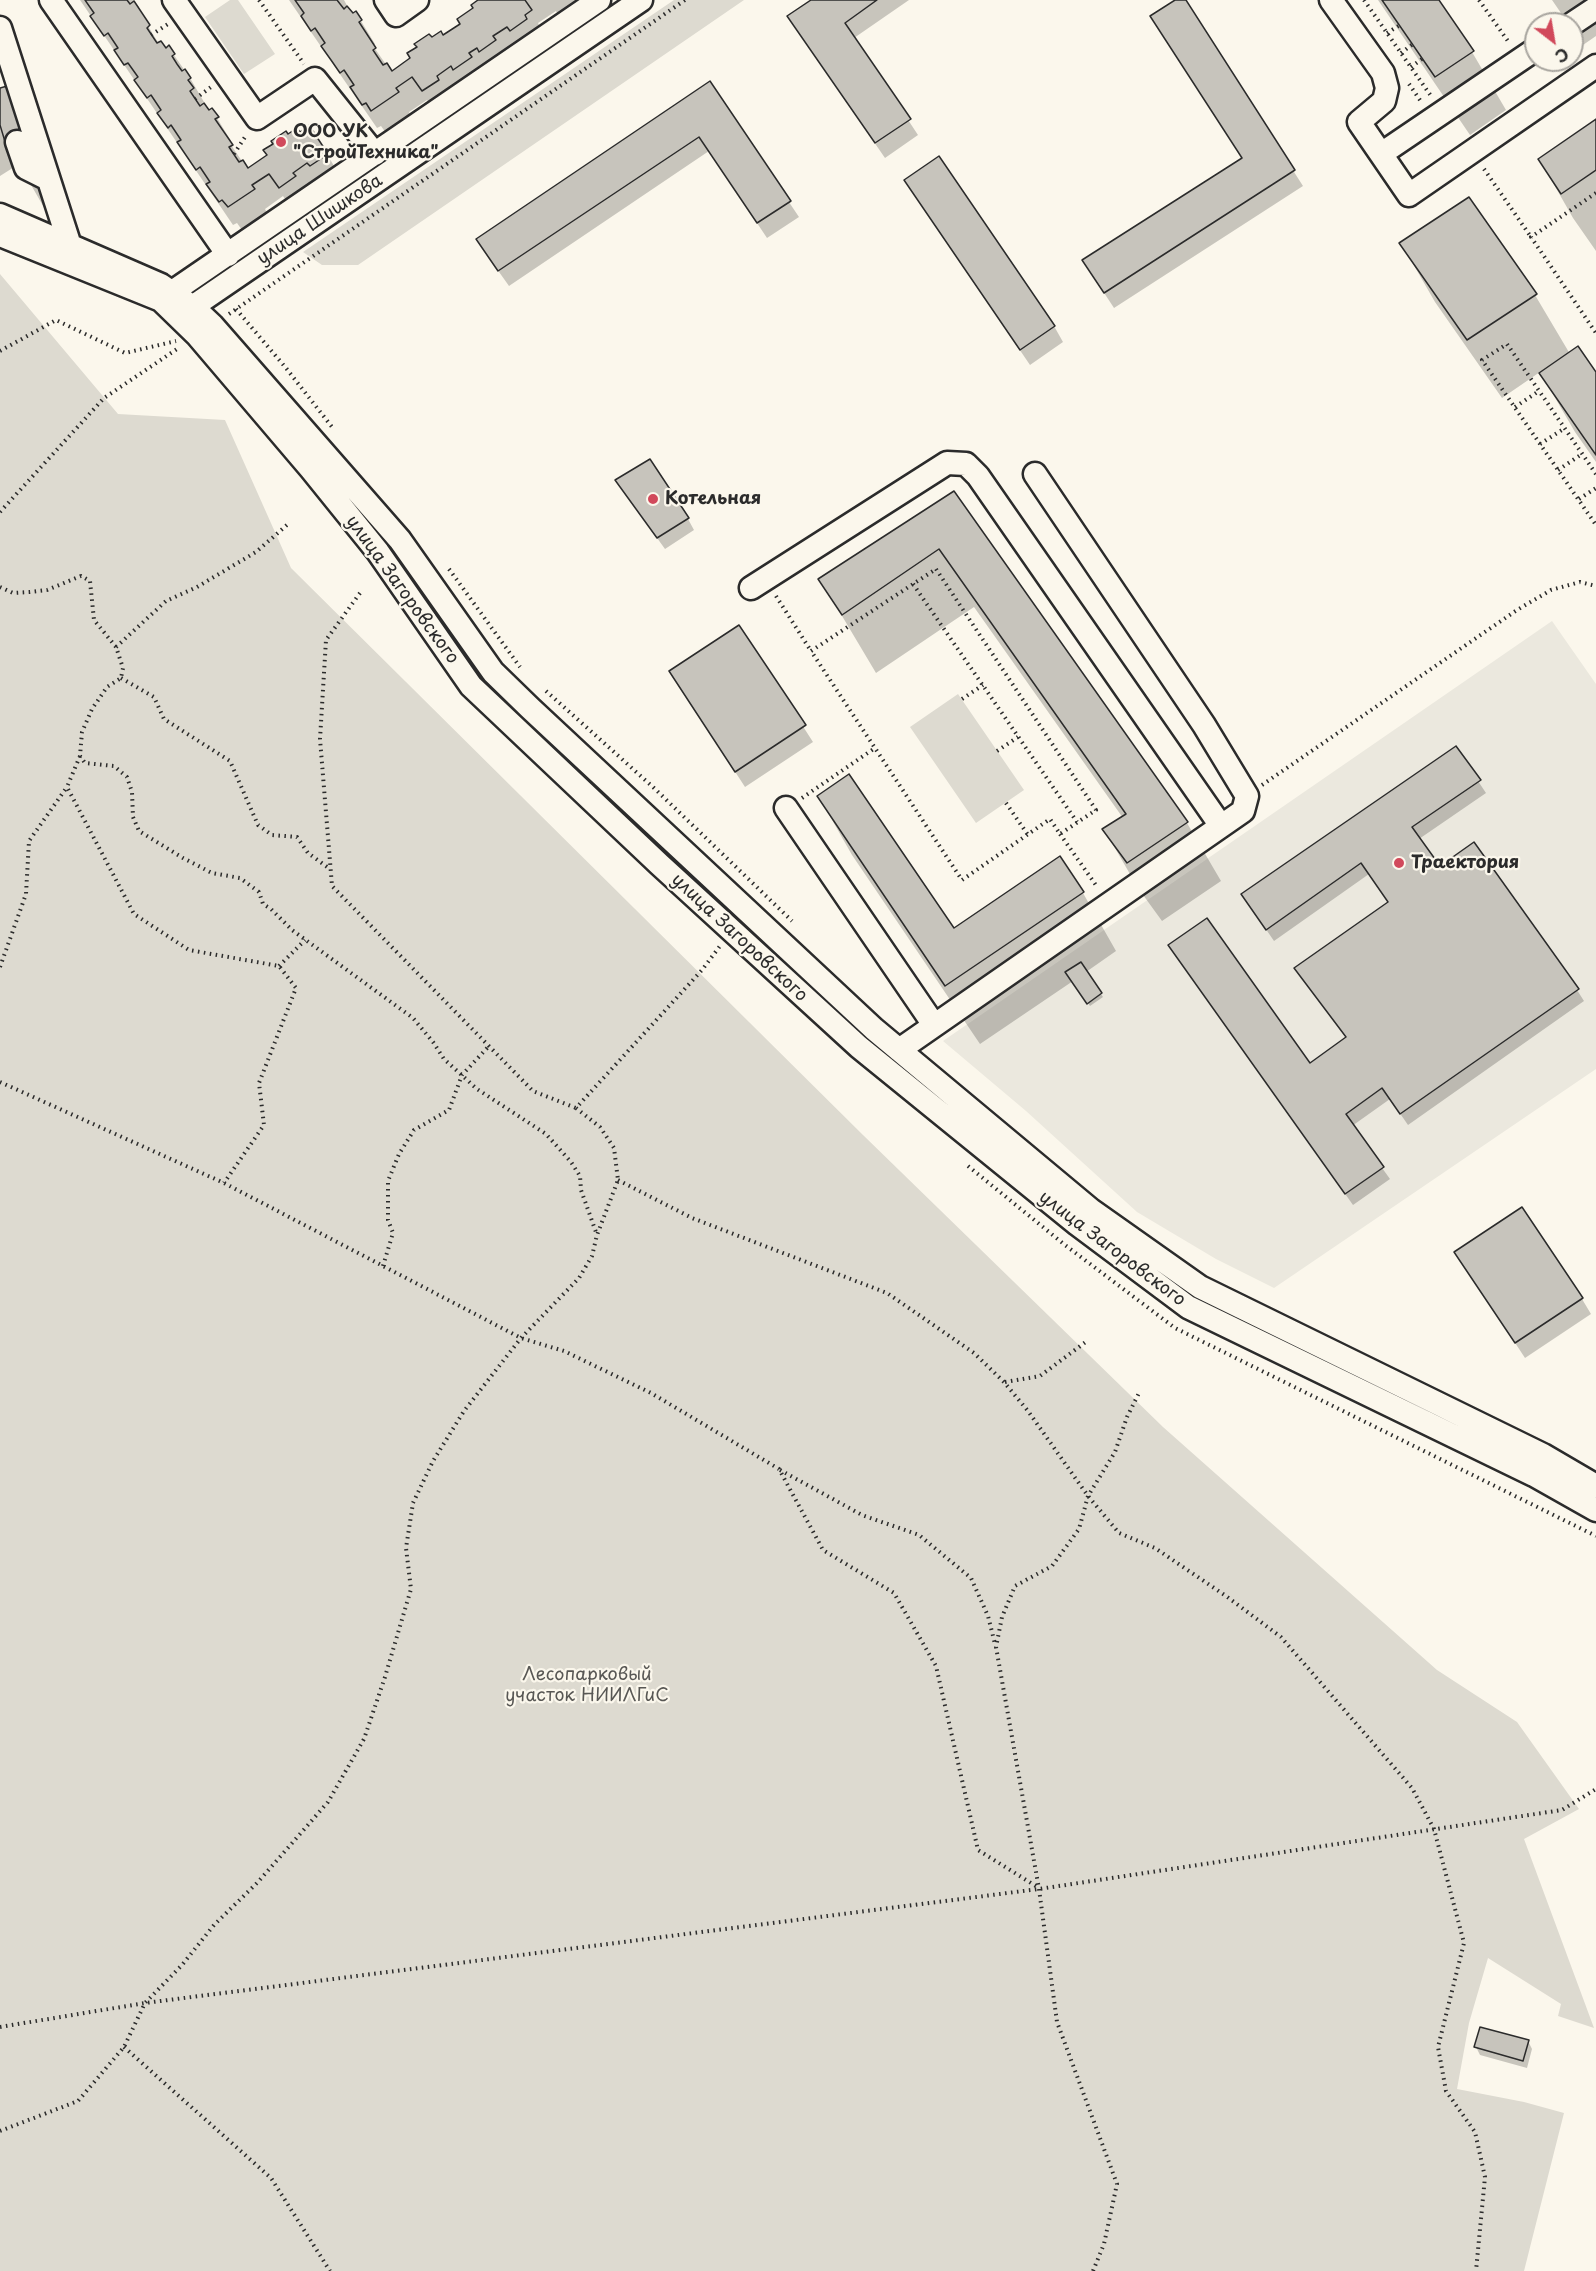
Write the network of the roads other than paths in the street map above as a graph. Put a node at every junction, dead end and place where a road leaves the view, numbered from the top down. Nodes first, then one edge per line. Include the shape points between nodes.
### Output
1 (51, 0) edge
2 (174, 0) edge
3 (386, 0) edge
4 (417, 0) edge
5 (599, 0) edge
6 (641, 0) edge
7 (1331, 0) edge
8 (0, 28) edge
9 (1524, 57) edge
10 (1596, 66) edge
11 (17, 142) dead end
12 (375, 154) junction
13 (1381, 154) junction
14 (48, 179) junction
15 (0, 215) edge
16 (0, 235) edge
17 (70, 246) junction
18 (228, 255) junction
19 (77, 267) junction
20 (167, 296) junction
21 (185, 312) junction
22 (204, 330) junction
23 (1035, 474) dead end
24 (758, 583) road end
25 (786, 808) road end
26 (1221, 826) junction
27 (934, 1025) junction
28 (899, 1050) junction
29 (1596, 1486) edge
30 (1596, 1510) edge

1 - 18 street
2 - 12 street via 257,118 315,79
3 - 4 street via 396,15
5 - 12 street, улица Шишкова
6 - 21 street, улица Шишкова
7 - 13 street via 1383,74 1387,88 1383,101 1359,122
8 - 14 street
9 - 13 street
10 - 13 street via 1408,195
11 - 14 street via 26,168
12 - 18 street, улица Шишкова
14 - 17 street
15 - 17 street, улица Загоровского
16 - 19 street, улица Загоровского
17 - 19 street
17 - 20 street, улица Загоровского via 160,285
18 - 20 street, улица Шишкова
19 - 20 street, улица Загоровского
20 - 21 street, улица Загоровского
21 - 22 street, улица Загоровского
22 - 28 street, улица Загоровского via 400,540 493,672
22 - 30 street, улица Загоровского via 378,552 471,686 859,1047 1077,1224 1188,1307 1534,1475
23 - 26 street via 1204,725 1247,796 1243,811
24 - 26 street via 947,463 966,464
25 - 27 street
26 - 27 street
27 - 28 street
28 - 29 street, улица Загоровского via 1091,1210 1200,1287 1543,1455

